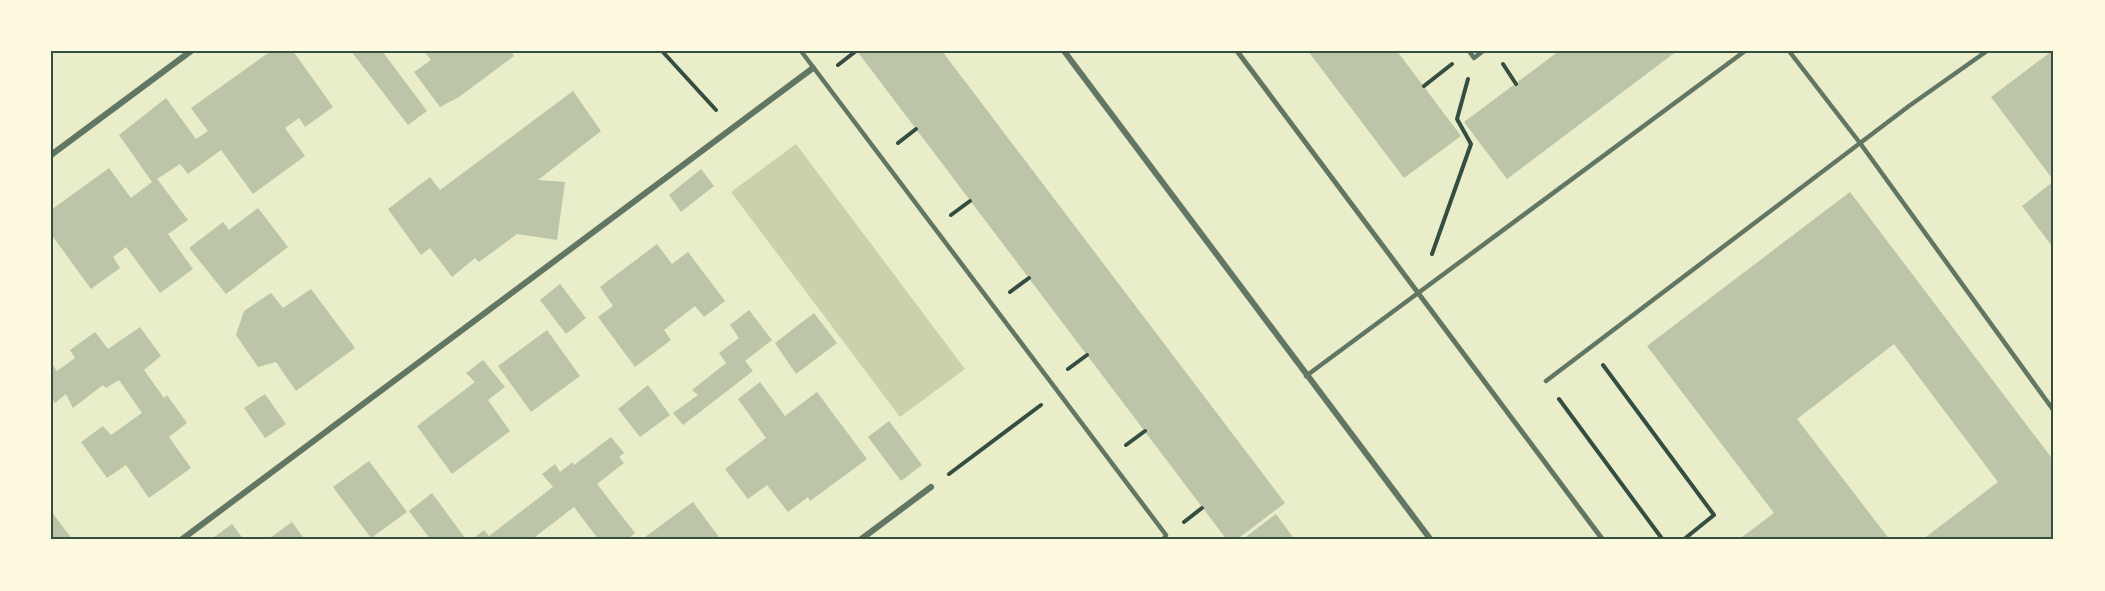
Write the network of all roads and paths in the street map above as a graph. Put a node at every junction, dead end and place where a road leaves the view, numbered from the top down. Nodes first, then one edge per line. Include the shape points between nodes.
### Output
1 (191, 51) edge
2 (662, 51) edge
3 (801, 51) edge
4 (1064, 51) edge
5 (1237, 51) edge
6 (1469, 51) edge
7 (1483, 51) edge
8 (1745, 51) edge
9 (1789, 51) edge
10 (1987, 51) edge
11 (1460, 58) dead end
12 (1474, 58) junction
13 (1499, 59) dead end
14 (813, 68) junction
15 (1516, 84) dead end
16 (1424, 86) dead end
17 (733, 128) junction
18 (1860, 143) junction
19 (51, 154) edge
20 (1418, 293) junction
21 (1590, 348) junction
22 (1306, 376) junction
23 (1546, 381) joint
24 (1058, 392) junction
25 (2054, 411) edge
26 (931, 487) joint
27 (181, 540) edge
28 (860, 540) edge
29 (1163, 540) edge
30 (1431, 540) edge
31 (1603, 540) edge
32 (1663, 540) edge
33 (1683, 540) edge

1 - 19 street
2 - 17 path
3 - 14 lane
4 - 22 street
5 - 20 street
6 - 12 lane
7 - 12 lane
8 - 20 lane
9 - 18 lane
10 - 18 lane
11 - 16 path
12 - 20 path via 1457,119 1471,144
13 - 15 path
14 - 17 street
14 - 24 lane
17 - 27 street
18 - 21 lane
18 - 25 lane
20 - 22 lane
20 - 31 street
21 - 23 lane
21 - 33 path via 1714,515
22 - 30 street
23 - 32 path
24 - 26 path
24 - 29 lane via 1166,535
26 - 28 street

